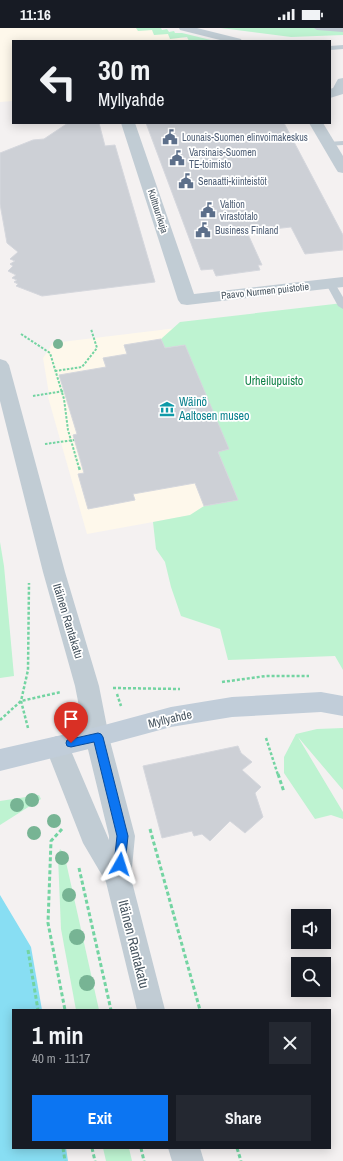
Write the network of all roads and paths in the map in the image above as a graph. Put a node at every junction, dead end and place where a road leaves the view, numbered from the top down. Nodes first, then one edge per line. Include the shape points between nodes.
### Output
1 (184, 28) edge
2 (317, 28) edge
3 (343, 30) edge
4 (233, 40) edge
5 (331, 48) edge
6 (343, 48) edge
7 (343, 82) edge
8 (331, 94) edge
9 (128, 124) edge
10 (317, 124) edge
11 (343, 143) edge
12 (328, 144) junction
13 (343, 169) edge
14 (337, 283) edge
15 (187, 300) joint
16 (343, 306) edge
17 (91, 329) dead end
18 (20, 334) dead end
19 (0, 366) edge
20 (55, 371) junction
21 (63, 392) junction
22 (32, 397) dead end
23 (73, 440) junction
24 (42, 444) dead end
25 (80, 471) dead end
26 (30, 583) dead end
27 (21, 701) junction
28 (343, 706) edge
29 (0, 720) edge
30 (26, 724) dead end
31 (98, 737) junction
32 (266, 738) dead end
33 (57, 746) junction
34 (0, 760) edge
35 (284, 792) dead end
36 (62, 822) dead end
37 (150, 826) dead end
38 (64, 828) junction
39 (67, 835) dead end
40 (77, 861) dead end
41 (118, 878) junction
42 (28, 950) dead end
43 (38, 1009) edge
44 (65, 1009) edge
45 (111, 1009) edge
46 (151, 1009) edge
47 (200, 1009) edge
48 (63, 1149) edge
49 (92, 1149) edge
50 (141, 1149) edge
51 (184, 1149) edge
52 (237, 1149) edge
53 (65, 1161) edge
54 (95, 1161) edge
55 (144, 1161) edge
56 (188, 1161) edge
57 (241, 1161) edge

1 - 4 street
2 - 3 lane
5 - 6 lane
7 - 8 street via 338,91
9 - 15 street, Kulttuurikuja
10 - 12 street
11 - 12 lane
12 - 13 street
14 - 15 street, Paavo Nurmen puistotie
14 - 16 lane
17 - 20 path via 97,348 82,367
18 - 20 path via 50,353
19 - 31 street, Itäinen Rantakatu via 72,638 82,665
20 - 21 path
21 - 22 path
21 - 23 path via 68,430
23 - 24 path
23 - 25 path
26 - 27 path via 28,670
27 - 29 path
27 - 30 path
28 - 31 main road, Myllyahde via 322,702 232,706 171,718
31 - 33 main road, Myllyahde
31 - 41 street, Itäinen Rantakatu via 122,836
32 - 35 path
33 - 34 main road, Myllyahde
33 - 41 street, Itäinen Rantakatu via 96,843
36 - 38 path
37 - 47 path
38 - 39 path
38 - 44 path via 51,841 48,923
40 - 45 path
41 - 46 street, Itäinen Rantakatu
42 - 43 path
48 - 53 path
49 - 54 path
50 - 55 path
51 - 56 street
52 - 57 path

